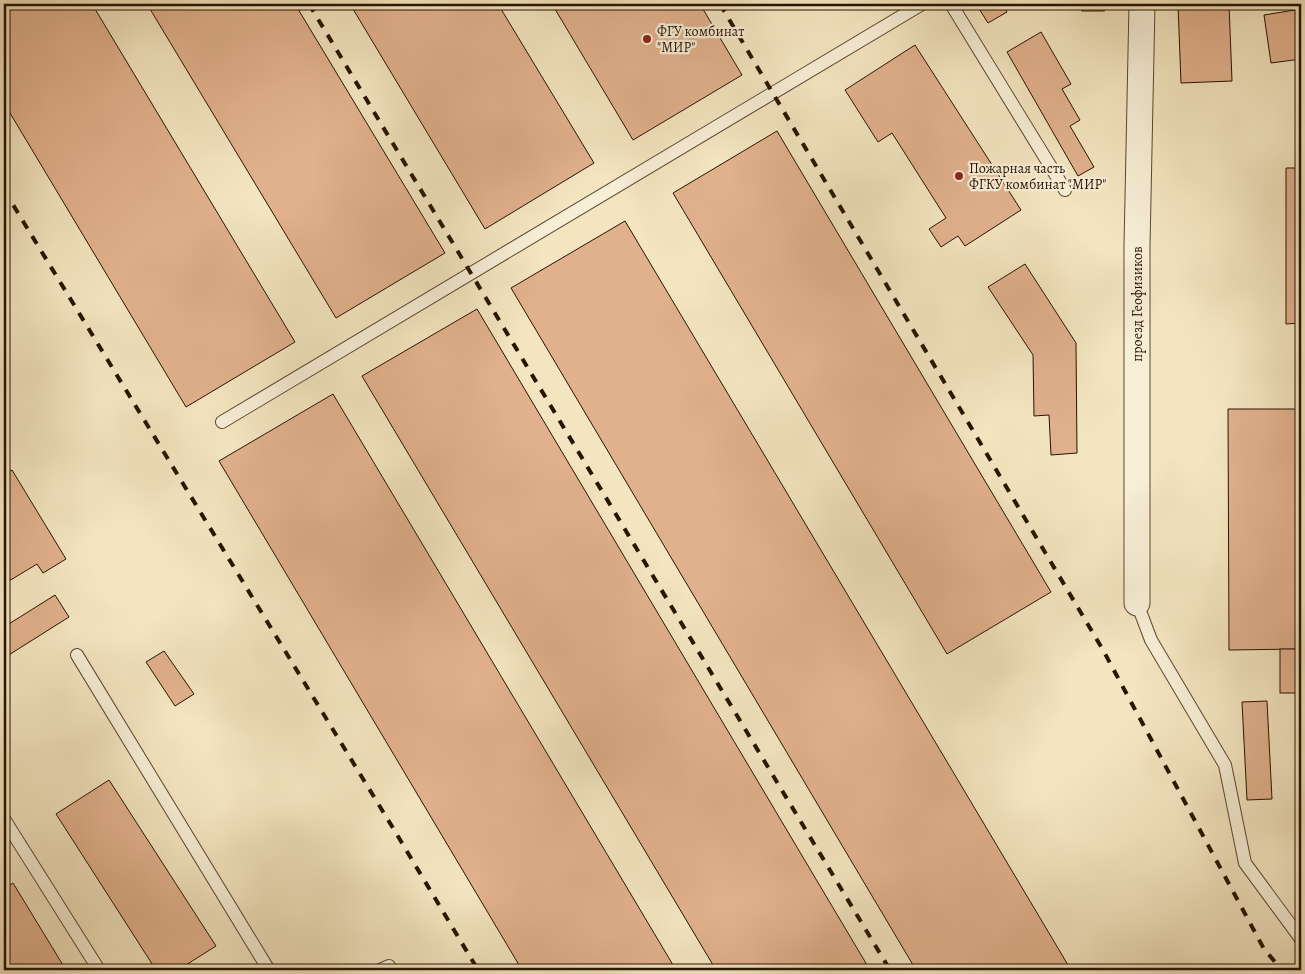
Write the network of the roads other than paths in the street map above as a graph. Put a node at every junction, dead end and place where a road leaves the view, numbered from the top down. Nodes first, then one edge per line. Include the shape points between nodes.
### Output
1 (922, 4) edge
2 (951, 4) edge
3 (1142, 4) edge
4 (1065, 190) dead end
5 (222, 422) dead end
6 (1137, 604) joint
7 (77, 655) dead end
8 (4, 820) edge
9 (1301, 939) edge
10 (99, 970) edge
11 (261, 970) edge
12 (380, 970) edge
13 (391, 970) edge

1 - 5 lane
2 - 4 lane
3 - 6 street, проезд Геофизиков via 1137,246
6 - 9 lane via 1151,640 1225,765 1245,863
7 - 11 lane via 267,966
8 - 10 lane
12 - 13 lane via 389,966

